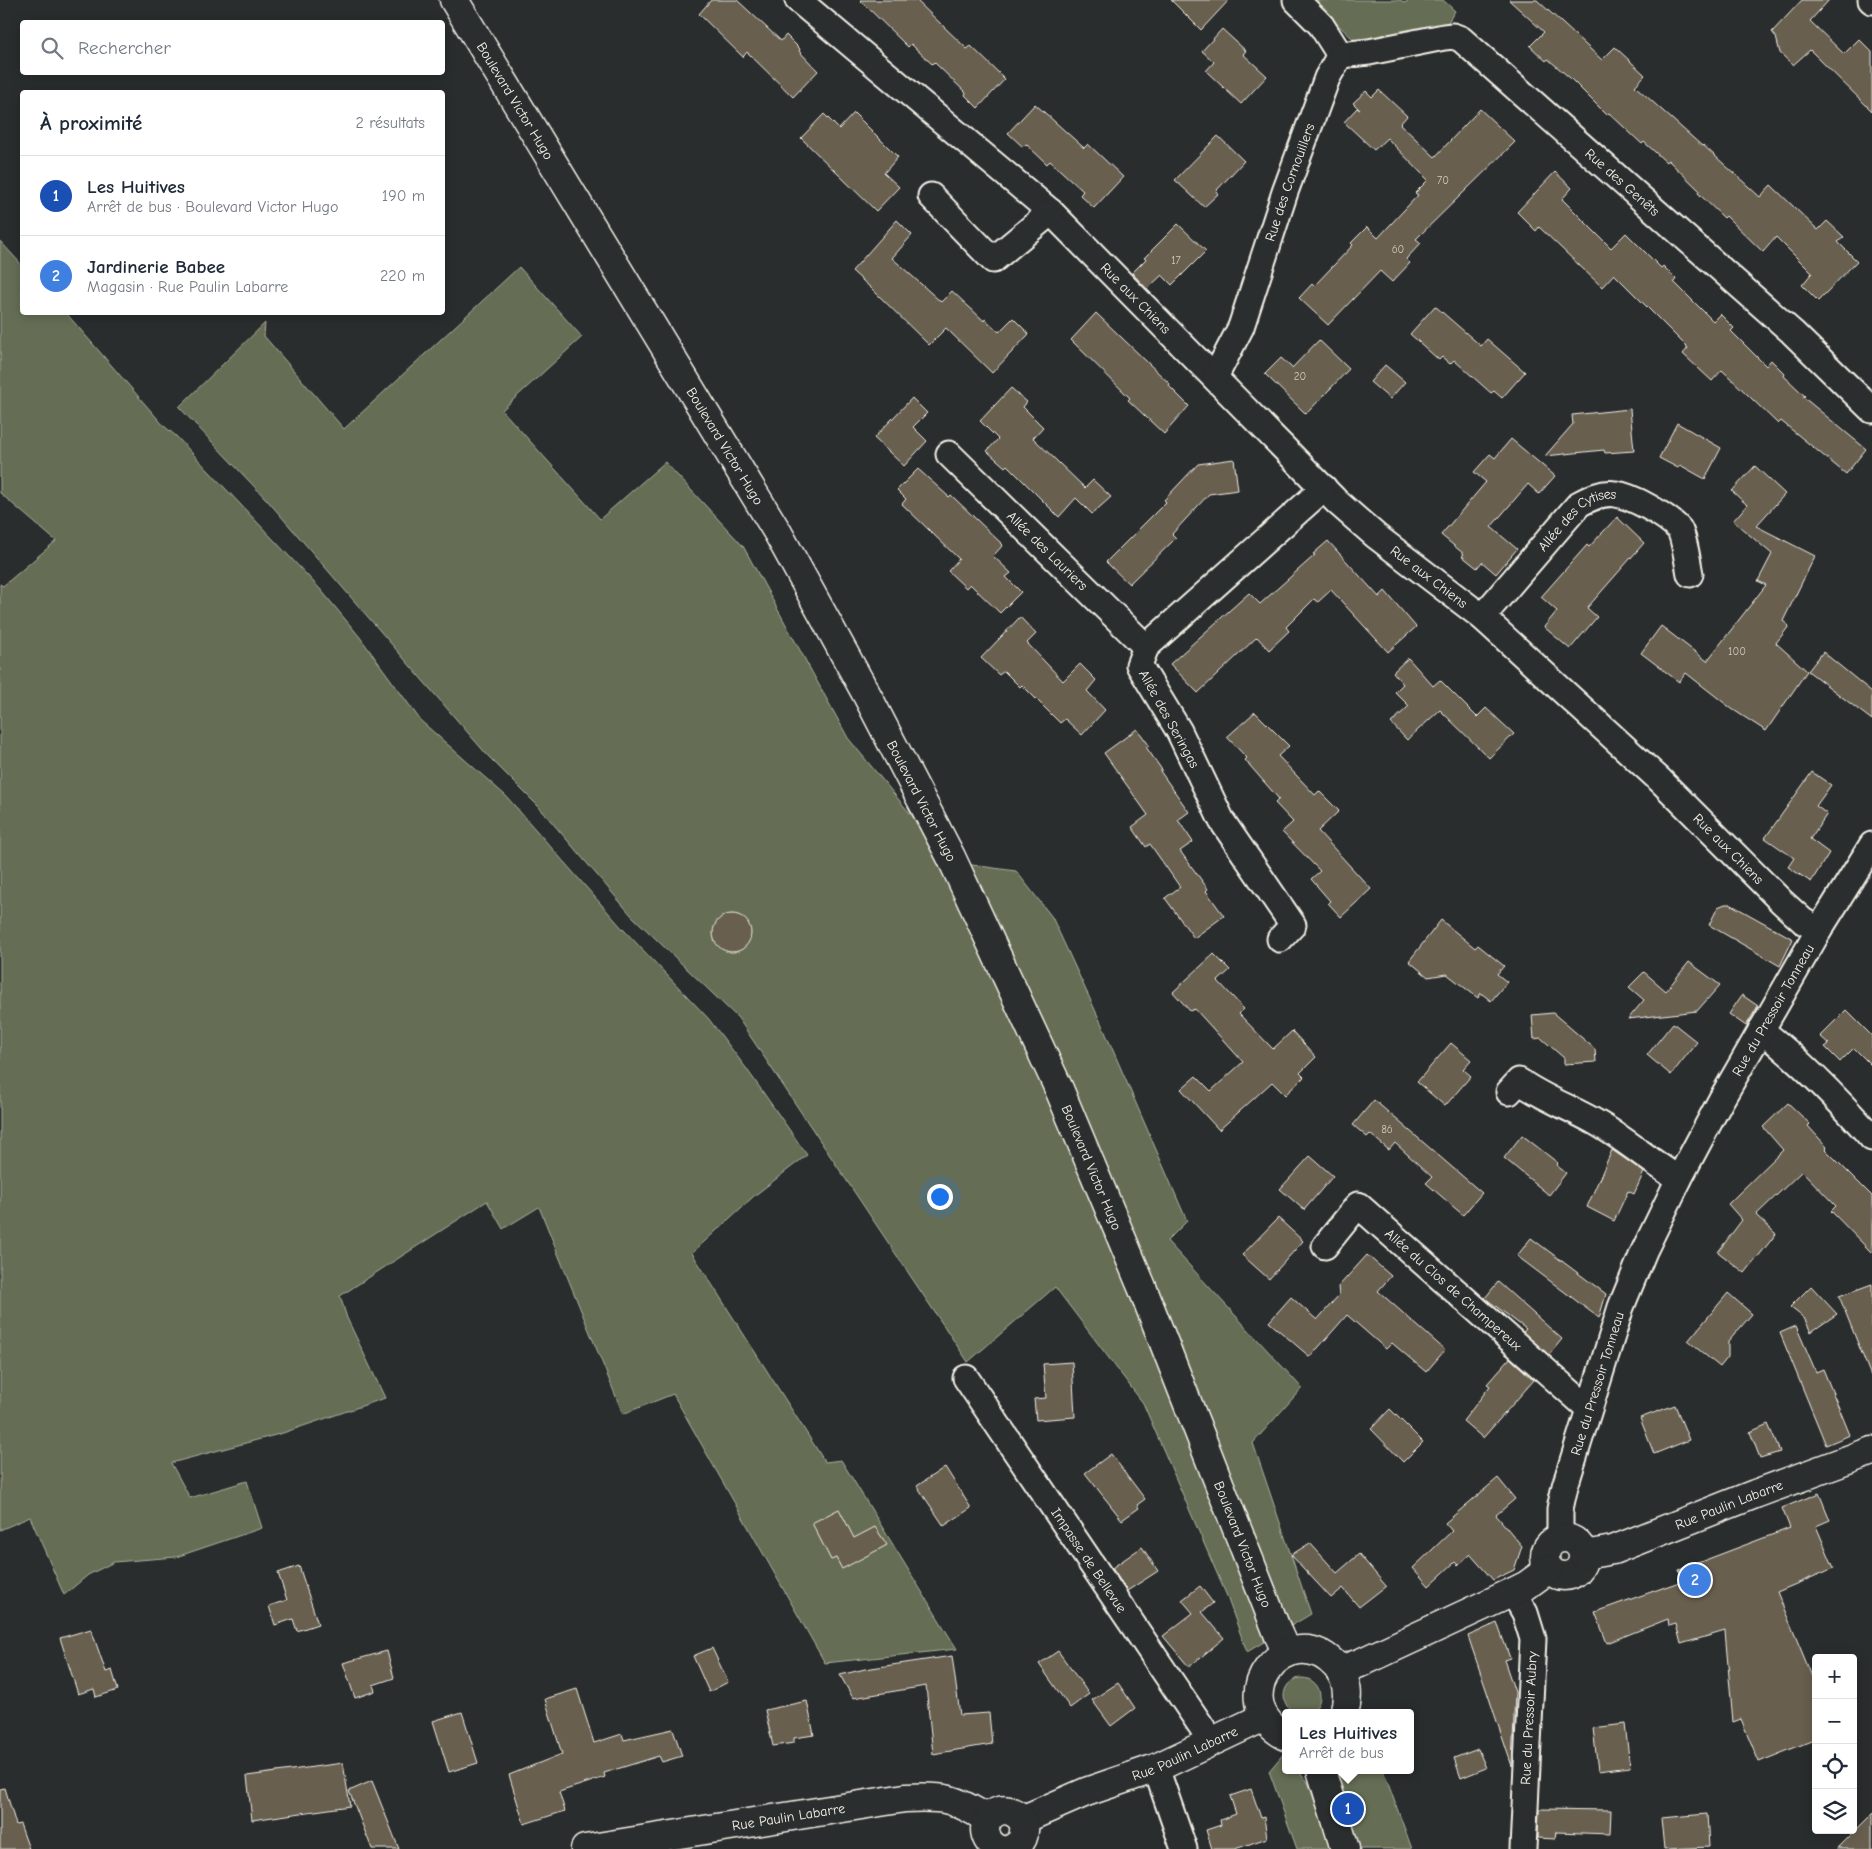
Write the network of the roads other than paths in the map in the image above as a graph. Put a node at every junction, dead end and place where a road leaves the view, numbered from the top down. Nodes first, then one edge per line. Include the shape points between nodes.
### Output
1 (454, 0) edge
2 (798, 0) edge
3 (1296, 0) edge
4 (1340, 55) junction
5 (931, 196) dead end
6 (1051, 212) junction
7 (1215, 377) junction
8 (1872, 410) edge
9 (949, 454) dead end
10 (1324, 488) junction
11 (1690, 574) dead end
12 (1482, 617) junction
13 (1146, 647) junction
14 (1872, 845) edge
15 (1819, 930) junction
16 (1280, 939) dead end
17 (1760, 1030) junction
18 (1509, 1092) dead end
19 (1872, 1138) edge
20 (1679, 1179) junction
21 (1325, 1246) dead end
22 (966, 1378) dead end
23 (1588, 1408) junction
24 (1872, 1451) edge
25 (1560, 1538) junction
26 (1584, 1555) junction
27 (1549, 1569) junction
28 (1513, 1592) junction
29 (1287, 1653) junction
30 (1340, 1670) junction
31 (1345, 1709) edge
32 (1264, 1717) junction
33 (1282, 1734) edge
34 (1212, 1742) junction
35 (1156, 1768) junction
36 (1322, 1774) edge
37 (988, 1820) junction
38 (1022, 1820) junction
39 (584, 1849) edge
40 (998, 1849) edge
41 (1011, 1849) edge
42 (1184, 1849) edge
43 (1345, 1849) edge
44 (1523, 1849) edge

1 - 29 main road, Boulevard Victor Hugo via 778,533 951,857 1059,1089
2 - 6 street, Rue aux Chiens
3 - 4 street via 1321,25
4 - 7 street, Rue des Cornouillers via 1327,78 1288,183 1240,327
4 - 8 street, Rue des Genêts via 1444,37 1461,39 1792,332
5 - 6 street via 993,260
6 - 7 street, Rue aux Chiens
7 - 10 street, Rue aux Chiens
9 - 13 street, Allée des Lauriers
10 - 12 street, Rue aux Chiens via 1376,536
10 - 13 street, Allée des Seringas
11 - 12 street, Allée des Cytises via 1680,530 1663,516 1614,493 1595,496 1579,504
12 - 15 street, Rue aux Chiens via 1661,781 1781,901 1803,921
13 - 16 street, Allée des Seringas via 1139,665 1179,731 1222,821 1293,925
14 - 15 street, Rue du Pressoir Tonneau
15 - 17 street, Rue du Pressoir Tonneau
17 - 19 street via 1787,1050 1841,1102
17 - 20 street, Rue du Pressoir Tonneau
18 - 20 street via 1519,1081 1597,1123
20 - 23 street, Rue du Pressoir Tonneau via 1621,1307
21 - 23 street, Allée du Clos de Champereux via 1358,1205
22 - 34 street, Impasse de Bellevue
23 - 25 street, Rue du Pressoir Tonneau via 1560,1509
24 - 26 main road, Rue Paulin Labarre via 1613,1550
25 - 26 main road via 1578,1544
25 - 27 main road via 1546,1550
26 - 27 main road via 1581,1567 1571,1575 1559,1576
27 - 28 main road
28 - 30 main road via 1360,1664
28 - 44 street, Rue du Pressoir Aubry via 1525,1613 1533,1638
29 - 30 main road via 1301,1650 1317,1653
29 - 32 main road via 1272,1662 1263,1674 1258,1694
30 - 31 main road via 1346,1684
32 - 33 main road via 1274,1730
32 - 34 main road, Rue Paulin Labarre
34 - 35 main road, Rue Paulin Labarre
35 - 38 main road, Rue Paulin Labarre via 1086,1792
35 - 42 street
36 - 43 main road
37 - 38 main road via 997,1812 1008,1811
37 - 39 main road, Rue Paulin Labarre via 953,1800 933,1796 905,1798
37 - 40 main road via 986,1837
38 - 41 main road via 1023,1838

